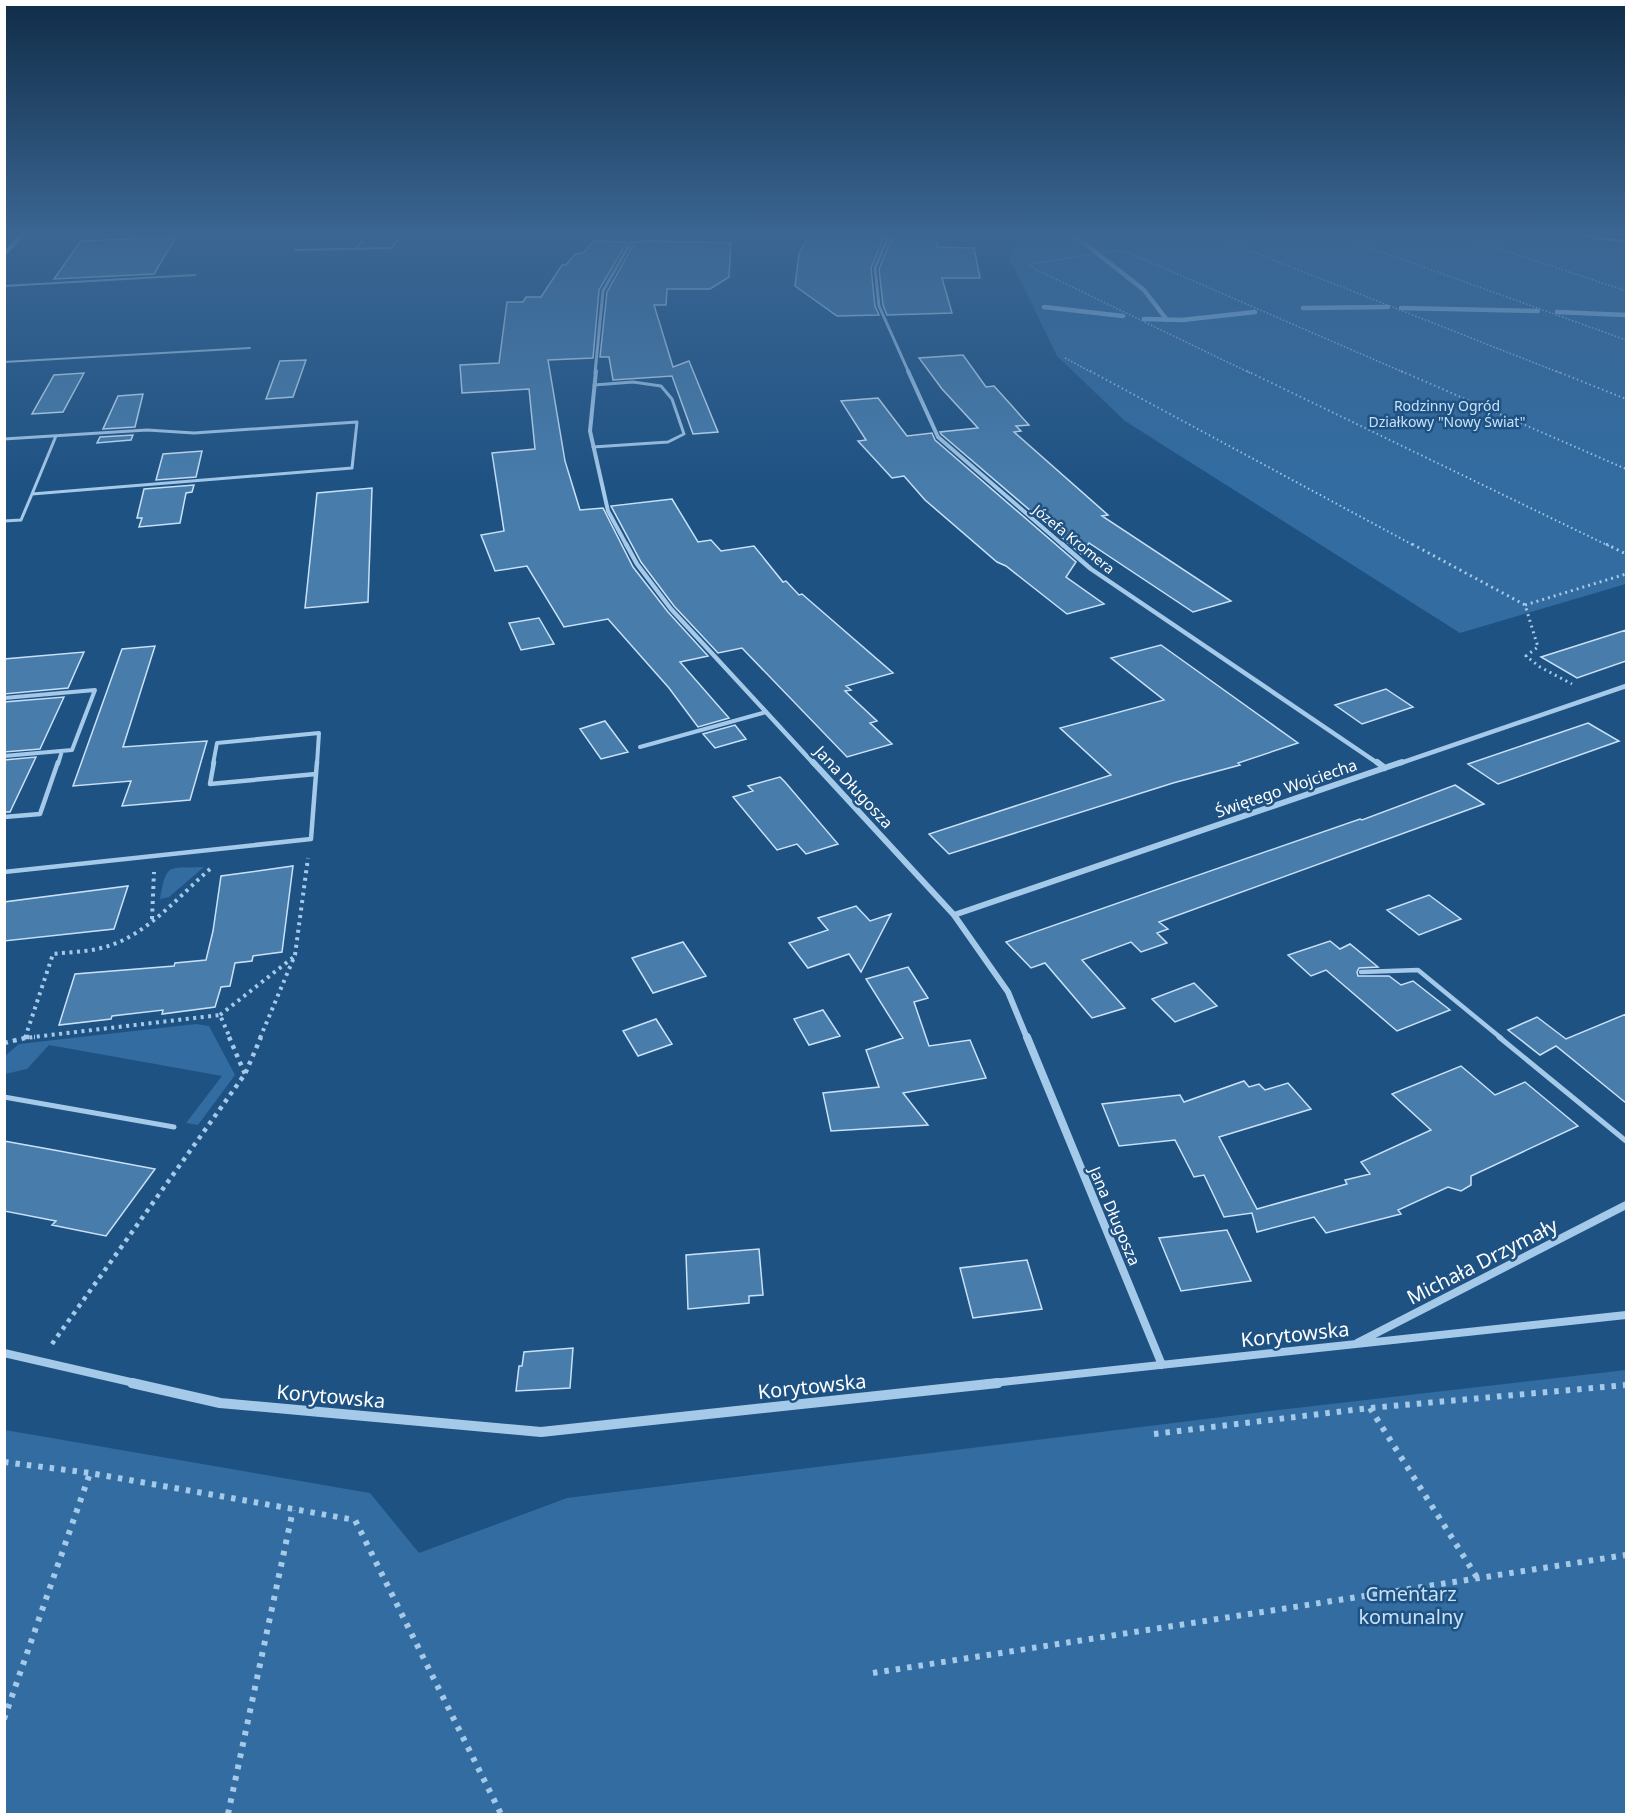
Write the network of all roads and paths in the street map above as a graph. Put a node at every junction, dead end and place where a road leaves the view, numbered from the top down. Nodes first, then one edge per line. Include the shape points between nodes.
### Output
1 (600, 320) edge
2 (885, 320) edge
3 (1141, 320) edge
4 (1283, 320) edge
5 (1425, 320) edge
6 (1570, 320) edge
7 (1626, 340) edge
8 (250, 348) dead end
9 (1065, 358) dead end
10 (4, 362) edge
11 (594, 385) junction
12 (1626, 399) edge
13 (56, 436) junction
14 (4, 439) edge
15 (593, 447) junction
16 (1626, 469) edge
17 (32, 494) junction
18 (4, 521) edge
19 (1626, 554) edge
20 (1626, 574) edge
21 (1525, 604) junction
22 (1626, 686) edge
23 (1595, 697) junction
24 (4, 698) edge
25 (766, 712) junction
26 (640, 747) dead end
27 (62, 751) junction
28 (4, 756) edge
29 (1385, 768) junction
30 (316, 774) junction
31 (4, 817) edge
32 (311, 839) junction
33 (235, 847) junction
34 (154, 856) junction
35 (4, 872) edge
36 (954, 915) junction
37 (152, 919) junction
38 (295, 955) junction
39 (1361, 972) dead end
40 (220, 1015) junction
41 (25, 1038) junction
42 (4, 1043) edge
43 (245, 1074) junction
44 (4, 1097) edge
45 (174, 1127) dead end
46 (1626, 1141) edge
47 (1626, 1208) edge
48 (1626, 1315) edge
49 (1353, 1345) junction
50 (4, 1353) edge
51 (40, 1361) junction
52 (1162, 1365) junction
53 (1626, 1385) edge
54 (1370, 1408) junction
55 (1154, 1434) dead end
56 (4, 1462) edge
57 (90, 1473) junction
58 (293, 1510) junction
59 (1626, 1555) edge
60 (1478, 1579) junction
61 (873, 1673) dead end
62 (4, 1719) edge
63 (228, 1815) edge
64 (501, 1815) edge

1 - 11 street, Jana Długosza
2 - 29 street, Józefa Kromera via 938,437 1091,569
3 - 19 path
4 - 16 path
5 - 12 path
6 - 7 path
8 - 10 lane
9 - 21 path
11 - 15 street, Jana Długosza via 590,432
11 - 15 lane via 660,384 667,389 684,434 668,442
13 - 14 lane
13 - 17 lane
13 - 17 lane via 147,430 194,433 357,422 352,468
15 - 25 street, Jana Długosza via 608,511 637,564 671,609
17 - 18 lane via 21,520
20 - 21 path
21 - 23 path via 1538,647 1526,656
22 - 23 street, Świętego Wojciecha
23 - 29 street, Świętego Wojciecha
24 - 27 lane via 95,690 72,750
25 - 26 lane
25 - 36 street, Jana Długosza
27 - 28 lane
27 - 31 lane via 40,814
29 - 36 street, Świętego Wojciecha
30 - 30 lane via 319,733 217,743 210,784
30 - 32 lane
32 - 33 lane
32 - 38 path
33 - 34 lane
33 - 37 path
34 - 35 lane
34 - 37 path
36 - 52 street, Jana Długosza via 1008,992
37 - 41 path via 114,944 53,954
38 - 40 path
38 - 43 path
39 - 46 lane via 1418,970
40 - 41 path
40 - 43 path
41 - 42 path
43 - 51 path
44 - 45 lane
47 - 49 street, Michała Drzymały
48 - 49 street, Korytowska
49 - 52 street, Korytowska
50 - 51 street, Korytowska
51 - 52 street, Korytowska via 220,1403 542,1432
53 - 54 path
54 - 55 path
54 - 60 path
56 - 57 path
57 - 58 path
57 - 62 path
58 - 63 path
58 - 64 path via 355,1520
59 - 60 path
60 - 61 path

